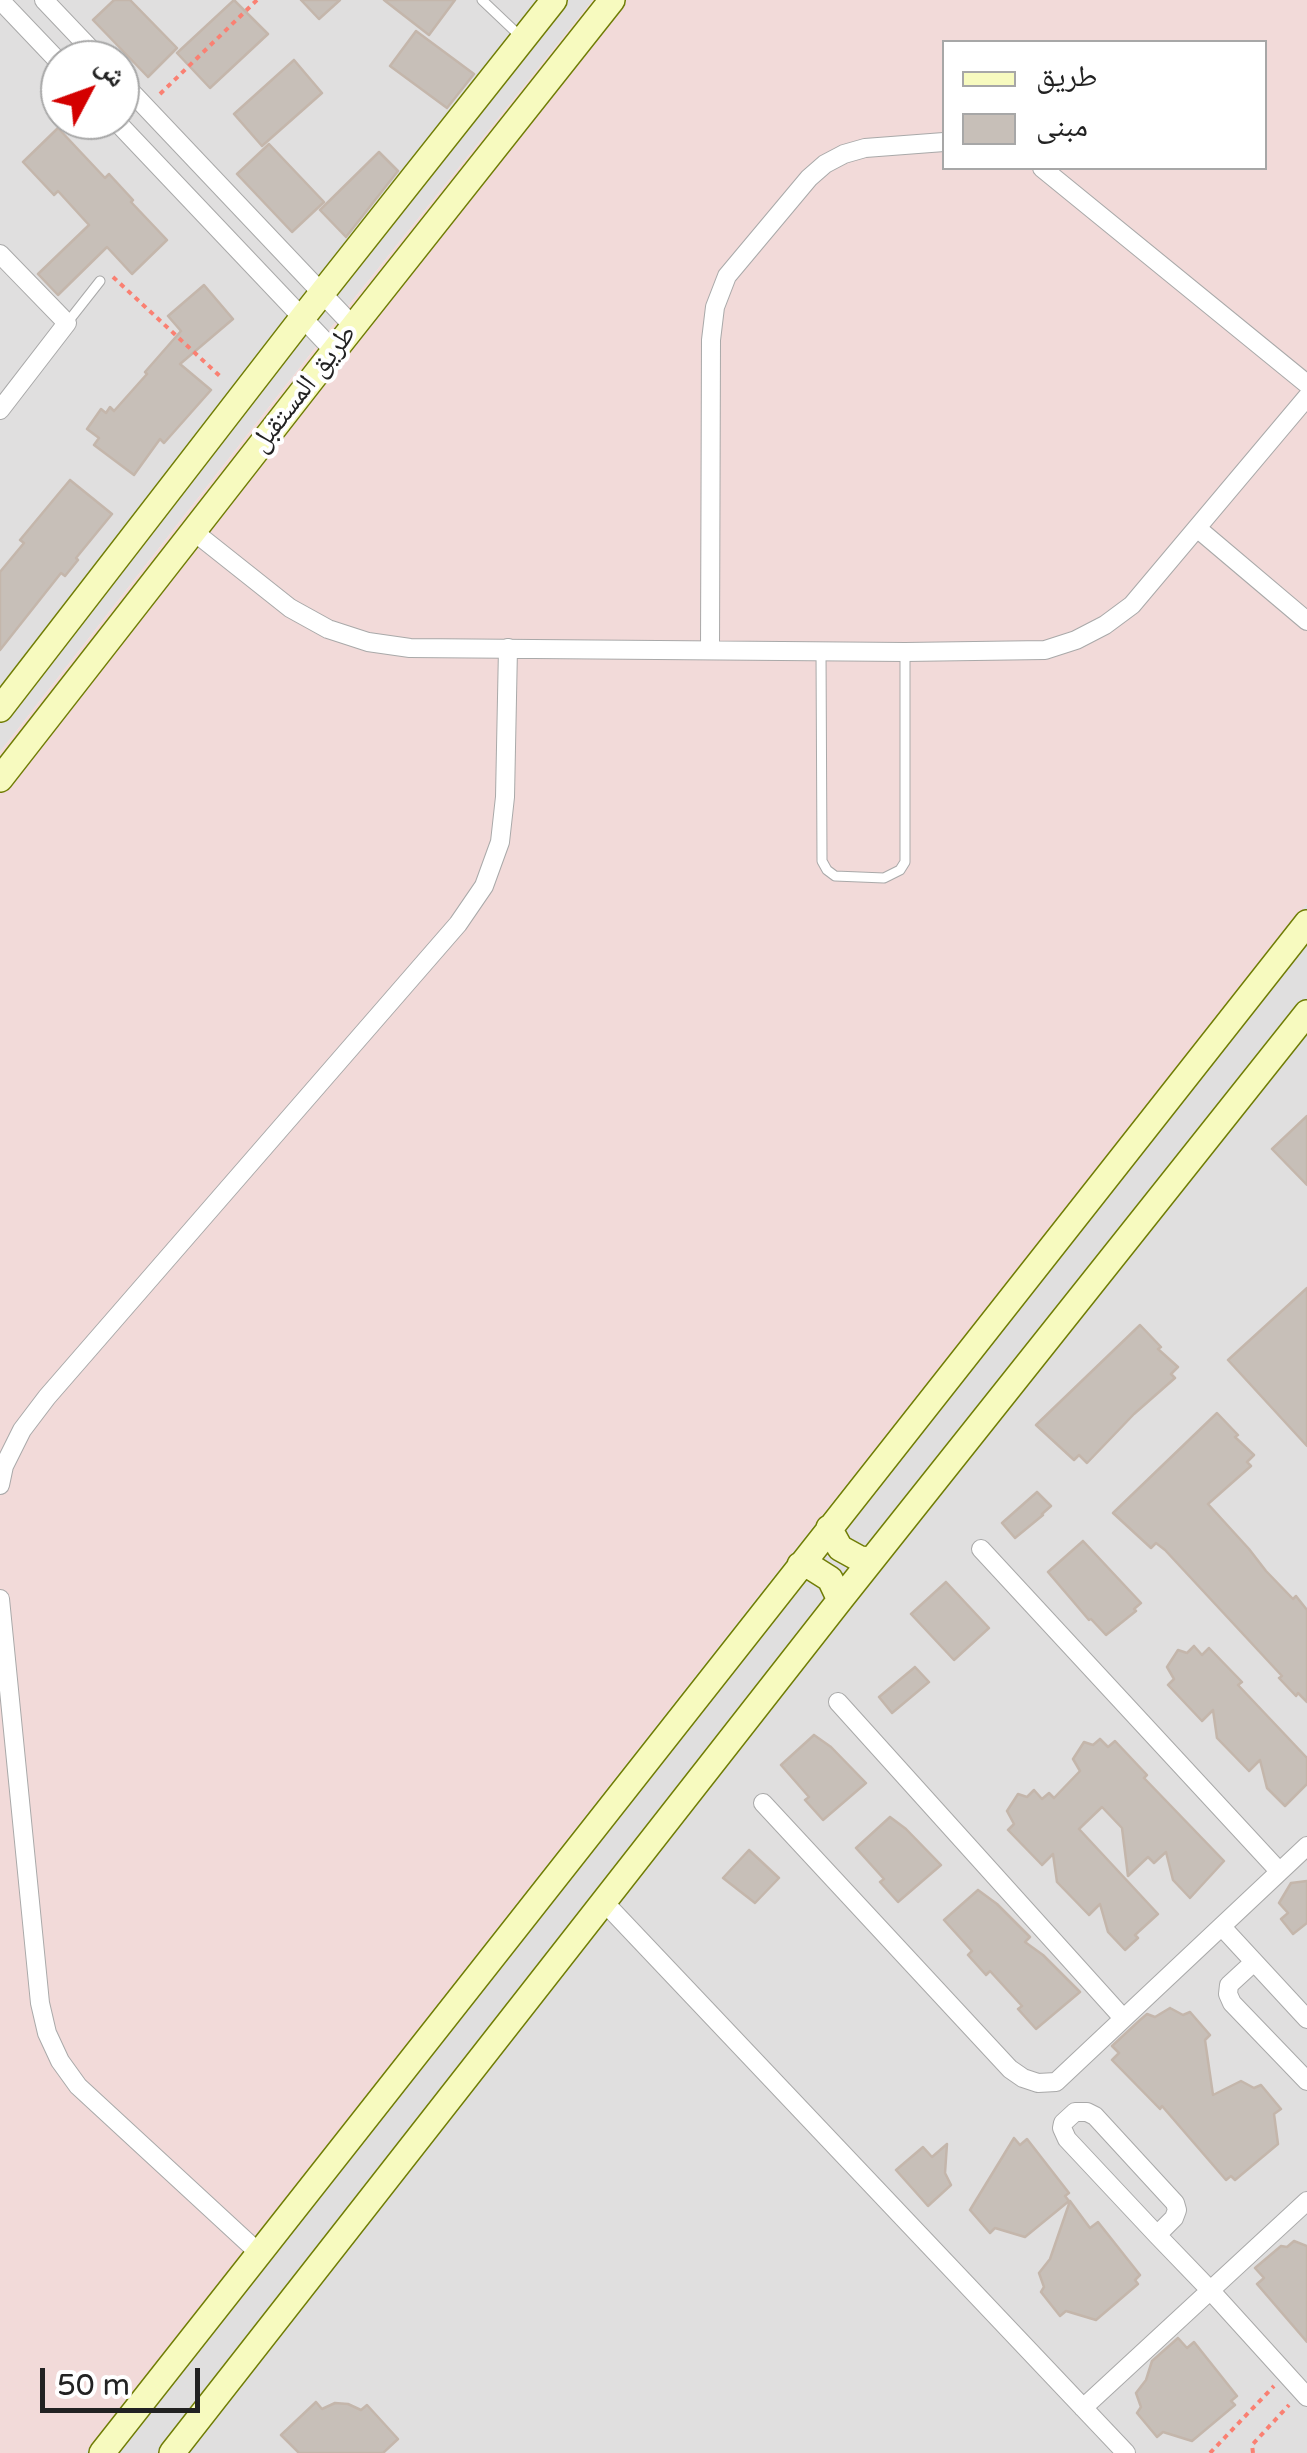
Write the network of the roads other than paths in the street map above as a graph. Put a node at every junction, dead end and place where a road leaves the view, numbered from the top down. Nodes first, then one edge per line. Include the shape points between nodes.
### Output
1 (1, 0) edge
2 (44, 0) edge
3 (482, 0) edge
4 (554, 0) edge
5 (612, 0) edge
6 (523, 39) junction
7 (82, 40) edge
8 (40, 41) edge
9 (140, 101) edge
10 (134, 140) edge
11 (942, 142) edge
12 (1044, 170) edge
13 (0, 254) edge
14 (100, 280) road end
15 (322, 292) junction
16 (302, 318) junction
17 (67, 322) junction
18 (353, 326) junction
19 (334, 351) junction
20 (1307, 384) edge
21 (1307, 397) edge
22 (0, 410) edge
23 (1197, 528) junction
24 (193, 532) junction
25 (1307, 621) edge
26 (508, 648) junction
27 (710, 650) junction
28 (821, 651) junction
29 (905, 652) junction
30 (0, 709) edge
31 (0, 779) edge
32 (1307, 924) edge
33 (1307, 1013) edge
34 (0, 1485) edge
35 (829, 1528) junction
36 (981, 1549) dead end
37 (871, 1560) junction
38 (800, 1565) junction
39 (0, 1599) edge
40 (840, 1600) junction
41 (838, 1702) dead end
42 (764, 1803) dead end
43 (1307, 1846) edge
44 (1279, 1871) junction
45 (604, 1902) junction
46 (1222, 1927) junction
47 (1254, 1962) junction
48 (1123, 2018) junction
49 (1307, 2018) edge
50 (1307, 2082) edge
51 (1307, 2201) edge
52 (1157, 2235) junction
53 (259, 2253) junction
54 (1210, 2290) junction
55 (1305, 2395) edge
56 (1083, 2408) junction
57 (102, 2453) edge
58 (172, 2453) edge
59 (1126, 2453) edge

1 - 8 street
2 - 7 street
3 - 6 lane
4 - 6 street, طريق المستقبل
5 - 18 street, طريق المستقبل
6 - 15 street, طريق المستقبل
9 - 15 street
10 - 16 street
11 - 27 street via 865,148 825,164 727,276 711,340
12 - 20 street
13 - 17 street
14 - 17 lane
15 - 16 street, طريق المستقبل
15 - 18 street
16 - 19 street
16 - 30 street, طريق المستقبل
17 - 22 street
18 - 19 street, طريق المستقبل
19 - 24 street, طريق المستقبل
21 - 23 street
23 - 25 street
23 - 29 street via 1132,606 1076,640 1044,650
24 - 26 street via 290,608 328,629 410,648
24 - 31 street, طريق المستقبل
26 - 27 street
26 - 34 street via 505,796 500,842 484,886 47,1397 22,1430
27 - 28 street
28 - 29 street
28 - 29 lane via 822,861 835,876 884,878 905,862
32 - 35 street
33 - 37 street
35 - 37 street via 840,1548
35 - 38 street
36 - 44 street
37 - 40 street
38 - 40 street via 830,1580
38 - 53 street
39 - 53 street via 47,2033 78,2086
40 - 45 street
41 - 48 street
42 - 48 street via 1023,2078 1056,2082
43 - 44 street
44 - 46 street
45 - 56 street
45 - 58 street
46 - 47 street
46 - 48 street
47 - 49 street
47 - 50 street via 1228,1994
51 - 54 street
52 - 52 street via 1066,2139 1062,2128 1075,2112 1094,2116 1175,2203 1174,2218
52 - 54 street
53 - 57 street
54 - 55 street
54 - 56 street
56 - 59 street

